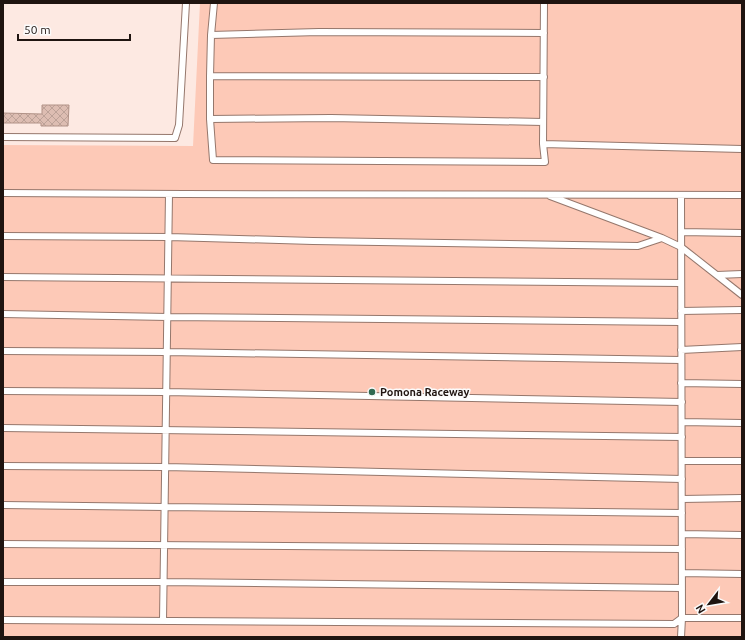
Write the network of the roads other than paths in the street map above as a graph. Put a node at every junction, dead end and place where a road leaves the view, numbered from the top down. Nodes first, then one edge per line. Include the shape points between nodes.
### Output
1 (186, 3) edge
2 (214, 3) edge
3 (544, 3) edge
4 (544, 33) junction
5 (211, 35) junction
6 (210, 76) junction
7 (544, 77) junction
8 (210, 119) junction
9 (543, 122) junction
10 (3, 137) edge
11 (543, 144) junction
12 (742, 149) edge
13 (3, 193) edge
14 (170, 194) junction
15 (547, 195) junction
16 (681, 195) junction
17 (742, 195) edge
18 (681, 232) junction
19 (742, 233) edge
20 (3, 236) edge
21 (169, 237) junction
22 (662, 238) junction
23 (681, 247) junction
24 (742, 274) edge
25 (717, 275) junction
26 (3, 277) edge
27 (168, 278) junction
28 (681, 283) junction
29 (742, 295) edge
30 (742, 310) edge
31 (681, 311) junction
32 (3, 314) edge
33 (168, 317) junction
34 (681, 322) junction
35 (742, 347) edge
36 (681, 350) junction
37 (3, 351) edge
38 (167, 352) junction
39 (681, 360) junction
40 (682, 383) junction
41 (742, 384) edge
42 (3, 391) edge
43 (166, 392) junction
44 (682, 402) junction
45 (682, 422) junction
46 (742, 423) edge
47 (3, 428) edge
48 (166, 431) junction
49 (682, 437) junction
50 (682, 461) junction
51 (742, 461) edge
52 (3, 466) edge
53 (165, 467) junction
54 (682, 479) junction
55 (742, 498) edge
56 (682, 499) junction
57 (3, 505) edge
58 (165, 506) junction
59 (682, 513) junction
60 (682, 534) junction
61 (742, 535) edge
62 (3, 544) edge
63 (164, 545) junction
64 (682, 549) junction
65 (682, 573) junction
66 (742, 574) edge
67 (3, 582) edge
68 (163, 582) junction
69 (682, 588) junction
70 (682, 618) junction
71 (742, 618) edge
72 (3, 620) edge
73 (163, 621) junction
74 (681, 637) edge

1 - 10 lane via 179,125 175,138
2 - 5 lane
3 - 4 lane
4 - 5 lane via 319,32
4 - 7 lane
5 - 6 lane
6 - 7 lane
6 - 8 lane
7 - 9 lane
8 - 9 lane via 331,118
8 - 11 lane via 213,160 545,162
9 - 11 lane
11 - 12 lane
13 - 14 lane
14 - 15 lane
14 - 21 lane
15 - 16 lane
15 - 22 lane
16 - 17 lane
16 - 18 lane
18 - 19 lane
18 - 23 lane
20 - 21 lane
21 - 22 lane via 638,246
21 - 27 lane
22 - 23 lane
23 - 25 lane
23 - 28 lane
24 - 25 lane
25 - 29 lane
26 - 27 lane
27 - 28 lane
27 - 33 lane
28 - 31 lane
30 - 31 lane
31 - 34 lane
32 - 33 lane
33 - 34 lane
33 - 38 lane
34 - 36 lane
35 - 36 lane
36 - 39 lane
37 - 38 lane
38 - 39 lane
38 - 43 lane
39 - 40 lane
40 - 41 lane
40 - 44 lane
42 - 43 lane
43 - 44 lane
43 - 48 lane
44 - 45 lane
45 - 46 lane
45 - 49 lane
47 - 48 lane
48 - 49 lane
48 - 53 lane
49 - 50 lane
50 - 51 lane
50 - 54 lane
52 - 53 lane
53 - 54 lane
53 - 58 lane
54 - 56 lane
55 - 56 lane
56 - 59 lane
57 - 58 lane
58 - 59 lane
58 - 63 lane
59 - 60 lane
60 - 61 lane
60 - 64 lane
62 - 63 lane
63 - 64 lane
63 - 68 lane
64 - 65 lane
65 - 66 lane
65 - 69 lane
67 - 68 lane
68 - 69 lane
68 - 73 lane
69 - 70 lane
70 - 71 lane
70 - 73 lane via 674,624
70 - 74 lane
72 - 73 lane

